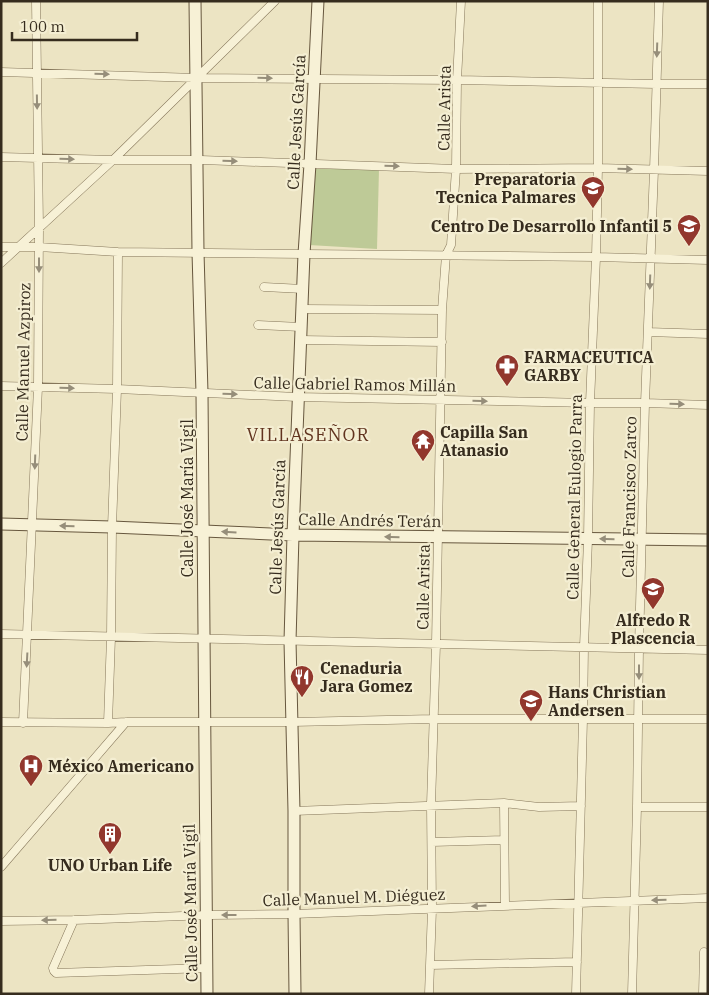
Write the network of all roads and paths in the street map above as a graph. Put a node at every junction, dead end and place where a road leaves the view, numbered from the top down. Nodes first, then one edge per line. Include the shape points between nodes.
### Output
1 (36, 1) edge
2 (196, 1) edge
3 (275, 1) edge
4 (318, 1) edge
5 (461, 1) edge
6 (598, 1) edge
7 (658, 1) edge
8 (1, 72) edge
9 (37, 72) junction
10 (197, 78) junction
11 (314, 79) junction
12 (458, 80) junction
13 (598, 82) junction
14 (656, 84) junction
15 (708, 84) edge
16 (1, 157) edge
17 (38, 158) junction
18 (113, 160) junction
19 (198, 160) junction
20 (310, 164) junction
21 (456, 168) junction
22 (598, 168) junction
23 (654, 170) junction
24 (708, 171) edge
25 (39, 228) junction
26 (1, 247) edge
27 (18, 247) junction
28 (39, 248) junction
29 (118, 252) junction
30 (198, 252) junction
31 (304, 254) junction
32 (446, 256) junction
33 (596, 257) junction
34 (651, 258) junction
35 (708, 260) edge
36 (1, 263) edge
37 (264, 288) dead end
38 (303, 288) junction
39 (302, 309) junction
40 (442, 310) junction
41 (258, 325) dead end
42 (301, 327) junction
43 (648, 332) junction
44 (708, 334) edge
45 (300, 340) junction
46 (442, 342) junction
47 (1, 386) edge
48 (38, 387) junction
49 (117, 389) junction
50 (202, 393) junction
51 (298, 397) junction
52 (441, 400) junction
53 (590, 403) junction
54 (645, 403) junction
55 (708, 405) edge
56 (1, 524) edge
57 (33, 525) junction
58 (112, 527) junction
59 (203, 531) junction
60 (292, 535) junction
61 (438, 538) junction
62 (588, 539) junction
63 (642, 539) junction
64 (708, 540) edge
65 (1, 634) edge
66 (28, 635) junction
67 (111, 637) junction
68 (204, 639) junction
69 (290, 641) junction
70 (436, 644) junction
71 (584, 647) junction
72 (639, 648) junction
73 (708, 650) edge
74 (708, 718) edge
75 (434, 719) junction
76 (583, 719) junction
77 (638, 719) junction
78 (205, 721) junction
79 (1, 722) edge
80 (24, 722) junction
81 (126, 722) junction
82 (292, 722) junction
83 (108, 723) junction
84 (504, 803) junction
85 (431, 805) junction
86 (581, 806) junction
87 (708, 807) edge
88 (637, 808) junction
89 (294, 811) junction
90 (504, 840) junction
91 (432, 842) junction
92 (1, 867) edge
93 (708, 898) edge
94 (634, 901) junction
95 (579, 903) junction
96 (505, 905) junction
97 (432, 909) junction
98 (294, 914) junction
99 (207, 915) junction
100 (74, 920) junction
101 (1, 921) edge
102 (704, 952) dead end
103 (577, 962) junction
104 (430, 965) junction
105 (207, 968) junction
106 (207, 994) edge
107 (296, 994) edge
108 (429, 994) edge
109 (576, 994) edge
110 (632, 994) edge
111 (703, 994) edge

1 - 9 street, Calle Manuel Azpiroz
2 - 10 street, Calle José María Vigil
3 - 10 street
4 - 11 street, Calle Jesús García
5 - 12 street, Calle Arista
6 - 13 street, Calle General Eulogio Parra
7 -> 14 street, Calle Francisco Zarco
8 - 9 street
9 -> 10 street
9 -> 17 street, Calle Manuel Azpiroz
10 -> 11 street
10 - 18 street
10 - 19 street, Calle José María Vigil
11 - 12 street
11 - 20 street, Calle Jesús García
12 - 13 street
12 - 21 street, Calle Arista
13 - 14 street
13 - 22 street, Calle General Eulogio Parra
14 - 15 street
14 - 23 street, Calle Francisco Zarco
16 - 17 street
17 -> 18 street
17 - 25 street, Calle Manuel Azpiroz
18 - 19 street
18 - 25 street
19 -> 20 street
19 - 30 street, Calle José María Vigil
20 -> 21 street
20 - 31 street, Calle Jesús García
21 - 22 street
21 - 32 street, Calle Arista via 451,245
22 -> 23 street
22 - 33 street, Calle General Eulogio Parra
23 - 24 street
23 - 34 street, Calle Francisco Zarco
25 - 27 street
25 - 28 street, Calle Manuel Azpiroz
26 - 27 street
27 - 28 street
27 - 36 street
28 - 29 street
28 -> 48 street, Calle Manuel Azpiroz
29 - 30 street
29 - 49 street
30 - 31 street
30 - 50 street, Calle José María Vigil
31 - 32 street
31 - 38 street, Calle Jesús García
32 - 33 street
32 - 40 street, Calle Arista
33 - 34 street
33 - 53 street, Calle General Eulogio Parra
34 - 35 street
34 -> 43 street, Calle Francisco Zarco
37 - 38 street
38 - 39 street, Calle Jesús García
39 - 40 street
39 - 42 street, Calle Jesús García
40 - 46 street, Calle Arista
41 - 42 street
42 - 45 street, Calle Jesús García
43 - 44 street
43 - 54 street, Calle Francisco Zarco
45 - 46 street
45 - 51 street, Calle Jesús García
46 - 52 street, Calle Arista
47 - 48 street, Calle Gabriel Ramos Millán
48 -> 49 street, Calle Gabriel Ramos Millán
48 -> 57 street, Calle Manuel Azpiroz
49 - 50 street, Calle Gabriel Ramos Millán
49 - 58 street
50 -> 51 street, Calle Gabriel Ramos Millán
50 - 59 street, Calle José María Vigil
51 - 52 street, Calle Gabriel Ramos Millán
51 - 60 street, Calle Jesús García
52 -> 53 street, Calle Gabriel Ramos Millán
52 - 61 street, Calle Arista
53 - 54 street, Calle Gabriel Ramos Millán
53 - 62 street, Calle General Eulogio Parra
54 -> 55 street, Calle Gabriel Ramos Millán
54 - 63 street, Calle Francisco Zarco
56 - 57 street, Calle Andrés Terán
58 -> 57 street, Calle Andrés Terán
57 - 66 street, Calle Manuel Azpiroz
58 - 59 street, Calle Andrés Terán
58 - 67 street
60 -> 59 street, Calle Andrés Terán
59 - 68 street, Calle José María Vigil
61 -> 60 street, Calle Andrés Terán
60 - 69 street, Calle Jesús García
61 - 62 street, Calle Andrés Terán
61 - 70 street, Calle Arista
63 -> 62 street, Calle Andrés Terán
62 - 71 street, Calle General Eulogio Parra
63 - 64 street, Calle Andrés Terán
63 - 72 street, Calle Francisco Zarco
65 - 66 street
66 - 67 street
66 -> 80 street, Calle Manuel Azpiroz
67 - 68 street
67 - 83 street
68 - 69 street
68 - 78 street, Calle José María Vigil
69 - 70 street
69 - 82 street, Calle Jesús García
70 - 71 street
70 - 75 street, Calle Arista
71 - 72 street
71 - 76 street, Calle General Eulogio Parra
72 - 73 street
72 -> 77 street, Calle Francisco Zarco
74 - 77 street
75 - 76 street
75 - 82 street
75 - 85 street, Calle Arista
76 - 77 street
76 - 86 street, Calle General Eulogio Parra
77 - 88 street, Calle Francisco Zarco
78 - 81 street
78 - 82 street
78 - 99 street, Calle José María Vigil
79 - 80 street
80 - 83 street
81 - 83 street
81 - 92 street
82 - 89 street, Calle Jesús García
84 - 85 street
84 - 86 street
84 - 90 street
85 - 89 street
85 - 91 street, Calle Arista
86 - 95 street, Calle General Eulogio Parra
87 - 88 street
88 - 94 street, Calle Francisco Zarco
89 - 98 street, Calle Jesús García
90 - 91 street
90 - 96 street
91 - 97 street, Calle Arista
93 -> 94 street, Calle Manuel M. Diéguez
94 - 95 street, Calle Manuel M. Diéguez
94 - 110 street, Calle Francisco Zarco
95 - 96 street, Calle Manuel M. Diéguez
95 - 103 street, Calle General Eulogio Parra
96 -> 97 street, Calle Manuel M. Diéguez
97 - 98 street, Calle Manuel M. Diéguez
97 - 104 street, Calle Arista
98 -> 99 street, Calle Manuel M. Diéguez
98 - 107 street, Calle Jesús García
99 - 100 street, Calle Manuel M. Diéguez
99 - 105 street, Calle José María Vigil
100 -> 101 street, Calle Manuel M. Diéguez
100 - 105 street via 53,968 56,973
102 - 111 street
103 - 104 street
103 - 109 street, Calle General Eulogio Parra
104 - 108 street, Calle Arista
105 - 106 street, Calle José María Vigil

